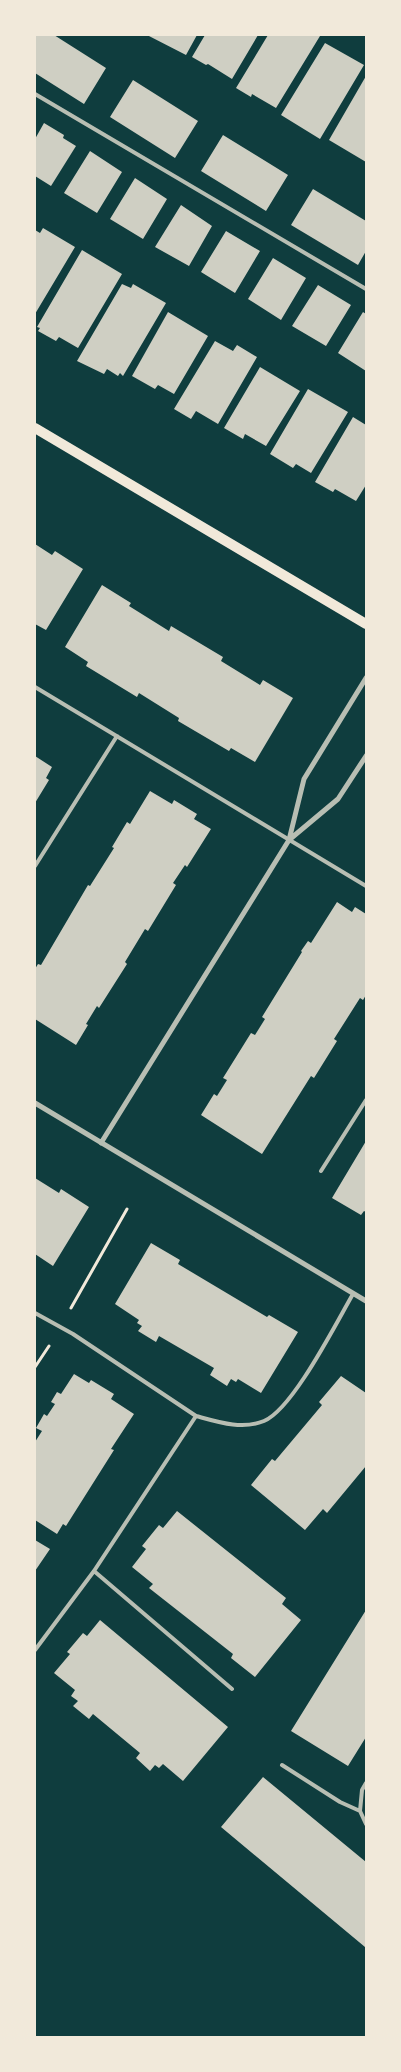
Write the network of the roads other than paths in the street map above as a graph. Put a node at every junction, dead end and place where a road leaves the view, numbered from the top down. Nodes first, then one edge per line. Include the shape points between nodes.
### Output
1 (35, 94) edge
2 (366, 289) edge
3 (35, 428) edge
4 (366, 624) edge
5 (366, 678) edge
6 (35, 687) edge
7 (117, 736) junction
8 (366, 756) edge
9 (289, 840) junction
10 (35, 866) edge
11 (366, 886) edge
12 (366, 1100) edge
13 (35, 1103) edge
14 (101, 1143) junction
15 (322, 1171) dead end
16 (353, 1294) junction
17 (366, 1301) edge
18 (35, 1314) edge
19 (196, 1416) junction
20 (94, 1571) junction
21 (35, 1650) edge
22 (232, 1689) dead end
23 (282, 1765) dead end
24 (366, 1782) edge
25 (360, 1811) junction
26 (366, 1824) edge

1 - 2 lane
3 - 4 main road
5 - 9 street via 304,779
6 - 7 lane
7 - 9 lane
7 - 10 lane
8 - 9 street via 338,799
9 - 11 lane
9 - 14 street
12 - 15 lane
13 - 14 street
14 - 16 street
16 - 17 street
16 - 19 lane via 281,1409 264,1421 242,1426
18 - 19 lane
19 - 20 lane
20 - 21 lane
20 - 22 lane
23 - 25 lane
24 - 25 lane
25 - 26 lane

